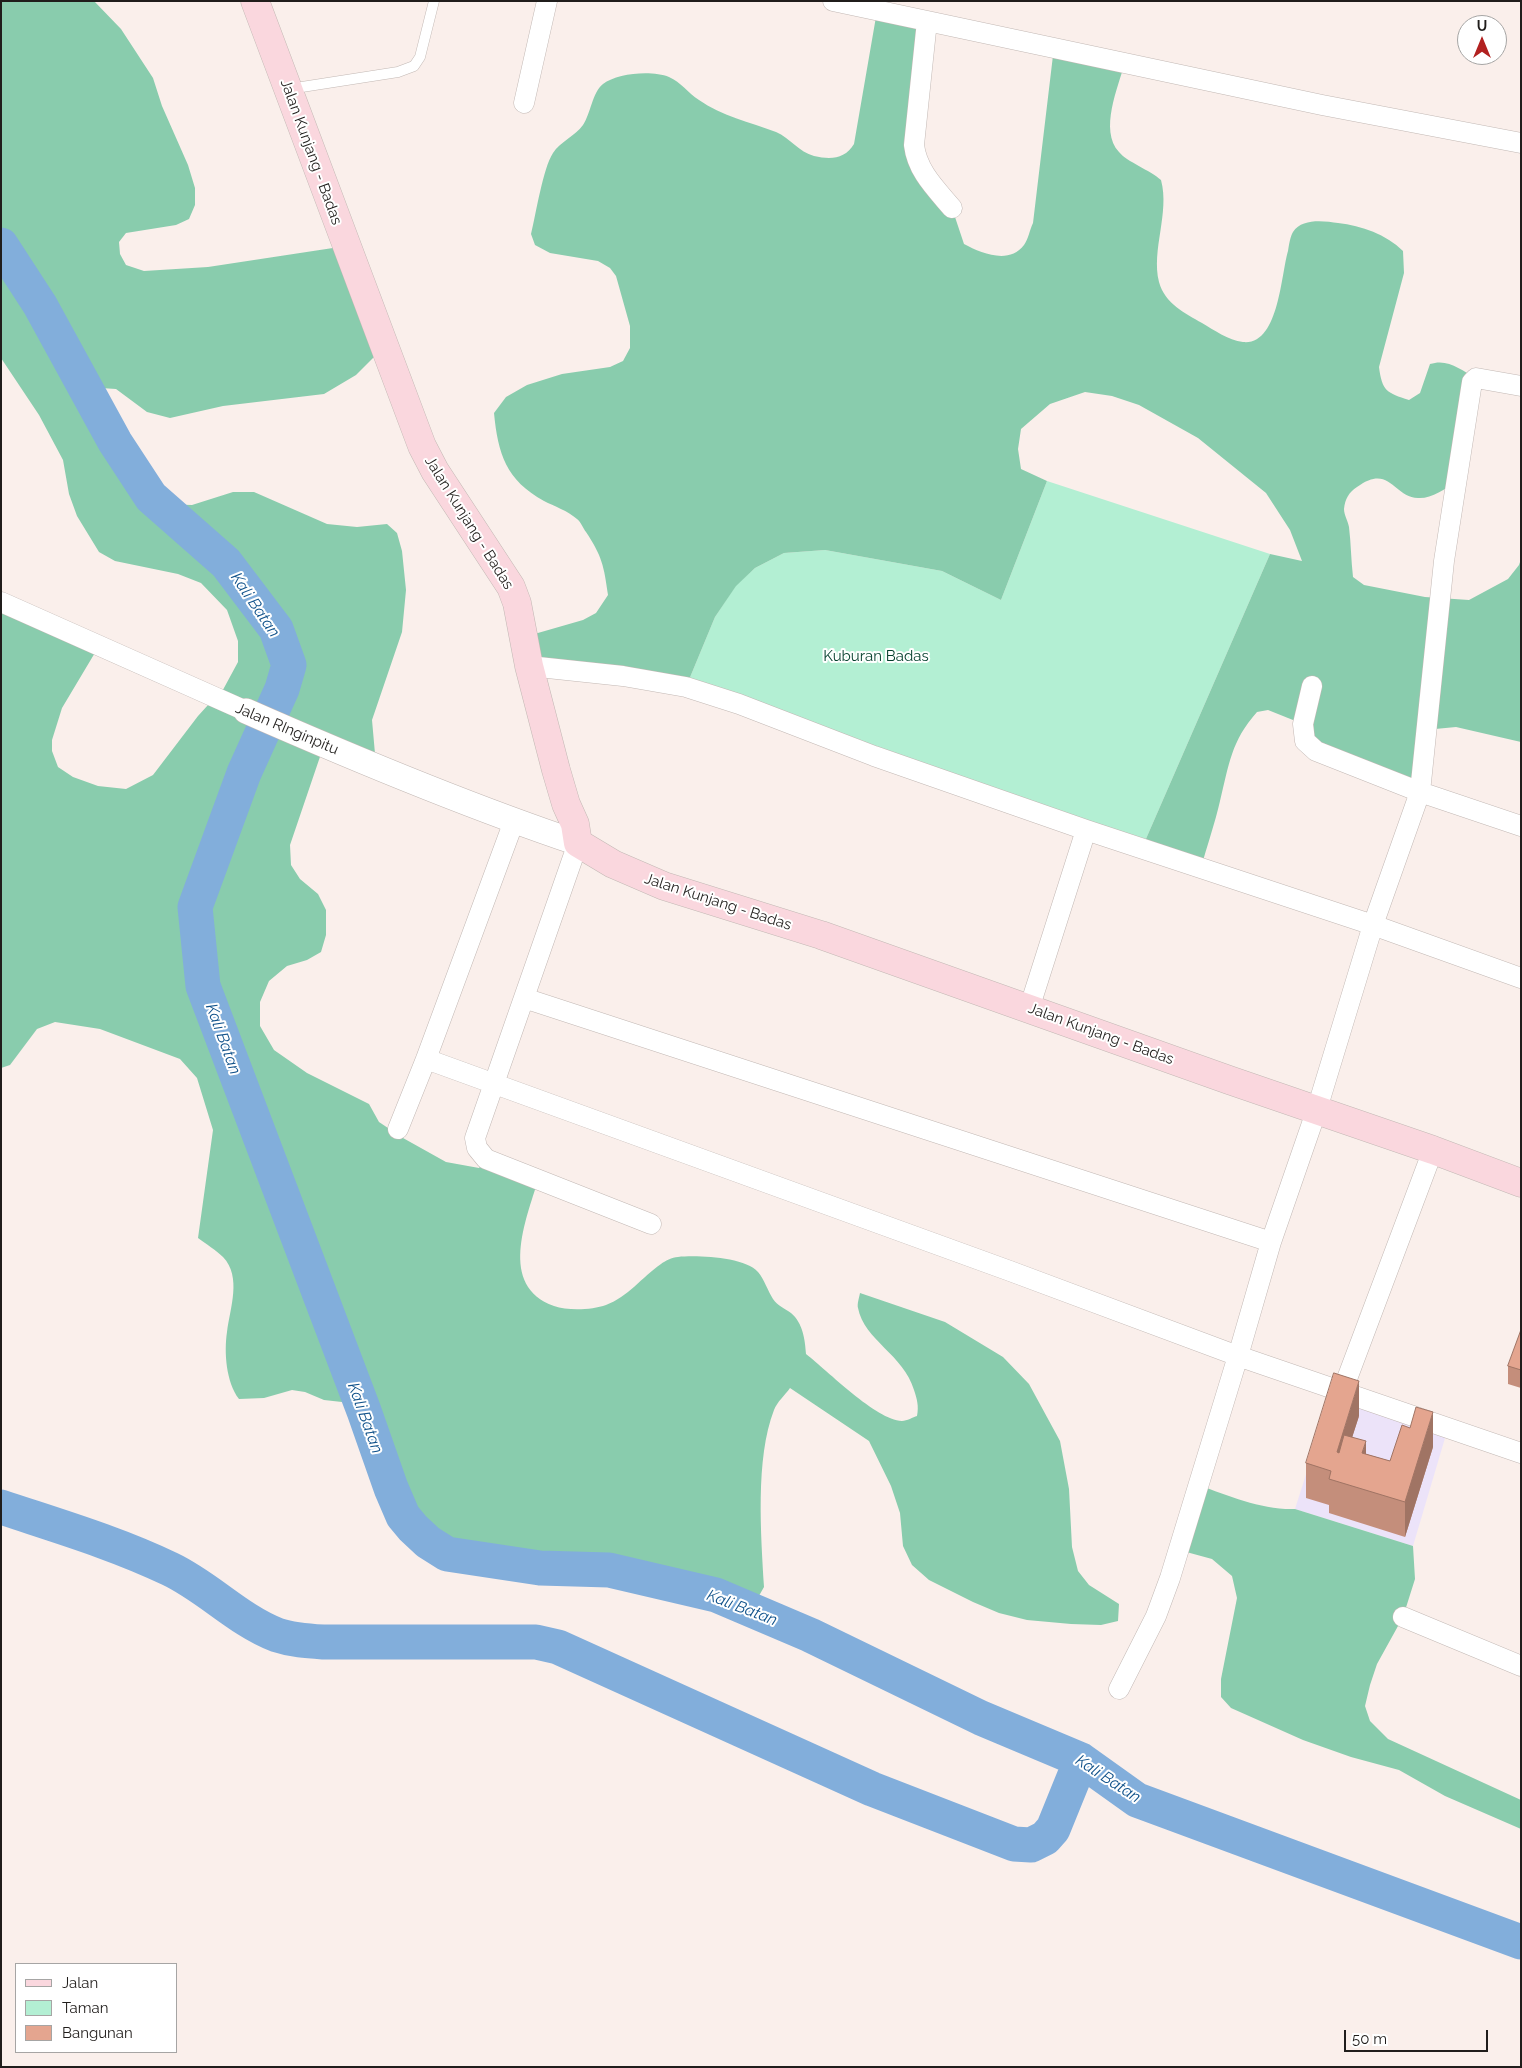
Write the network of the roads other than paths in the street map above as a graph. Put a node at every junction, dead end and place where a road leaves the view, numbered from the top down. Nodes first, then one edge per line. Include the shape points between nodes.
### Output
1 (255, 1) edge
2 (434, 1) edge
3 (548, 1) edge
4 (833, 1) edge
5 (927, 21) junction
6 (288, 89) junction
7 (524, 103) dead end
8 (1521, 143) edge
9 (952, 208) dead end
10 (1521, 386) edge
11 (1, 602) edge
12 (529, 666) junction
13 (1312, 686) dead end
14 (246, 711) joint
15 (1420, 792) junction
16 (514, 821) junction
17 (1521, 826) edge
18 (1086, 830) junction
19 (578, 843) junction
20 (1373, 925) junction
21 (1521, 978) edge
22 (524, 998) junction
23 (1029, 1009) junction
24 (426, 1059) junction
25 (495, 1084) junction
26 (1316, 1109) junction
27 (398, 1129) dead end
28 (1433, 1150) junction
29 (1521, 1182) edge
30 (651, 1224) dead end
31 (1271, 1242) junction
32 (1238, 1356) junction
33 (1342, 1392) junction
34 (1521, 1453) edge
35 (1403, 1617) dead end
36 (1521, 1666) edge
37 (1118, 1689) dead end

1 - 6 main road, Jalan Kunjang - Badas
2 - 6 lane via 420,57 414,66 398,72
3 - 7 street
4 - 5 street
5 - 8 street via 1322,105
5 - 9 street via 914,145 920,169
6 - 12 main road, Jalan Kunjang - Badas via 422,446 511,587
10 - 15 street via 1483,378 1472,382 1444,561
11 - 14 street, Jalan RInginpitu
12 - 18 street via 623,676 686,687
12 - 19 main road, Jalan Kunjang - Badas via 566,804 576,824
13 - 15 street via 1304,724 1305,741 1316,751
14 - 16 street, Jalan RInginpitu
15 - 17 street
15 - 20 street
16 - 19 street, Jalan RInginpitu
16 - 24 street
18 - 20 street
18 - 23 street
19 - 22 street
19 - 23 main road, Jalan Kunjang - Badas via 613,864 664,886 821,935
20 - 21 street
20 - 26 street
22 - 25 street
22 - 31 street
23 - 26 main road, Jalan Kunjang - Badas
24 - 25 street
24 - 27 street
25 - 30 street via 475,1138 477,1148 486,1160
25 - 32 street
26 - 28 main road, Jalan Kunjang - Badas
26 - 31 street
28 - 29 main road, Jalan Kunjang - Badas
28 - 33 street
31 - 32 street
32 - 33 street
32 - 37 street via 1168,1586
33 - 34 street
35 - 36 street

